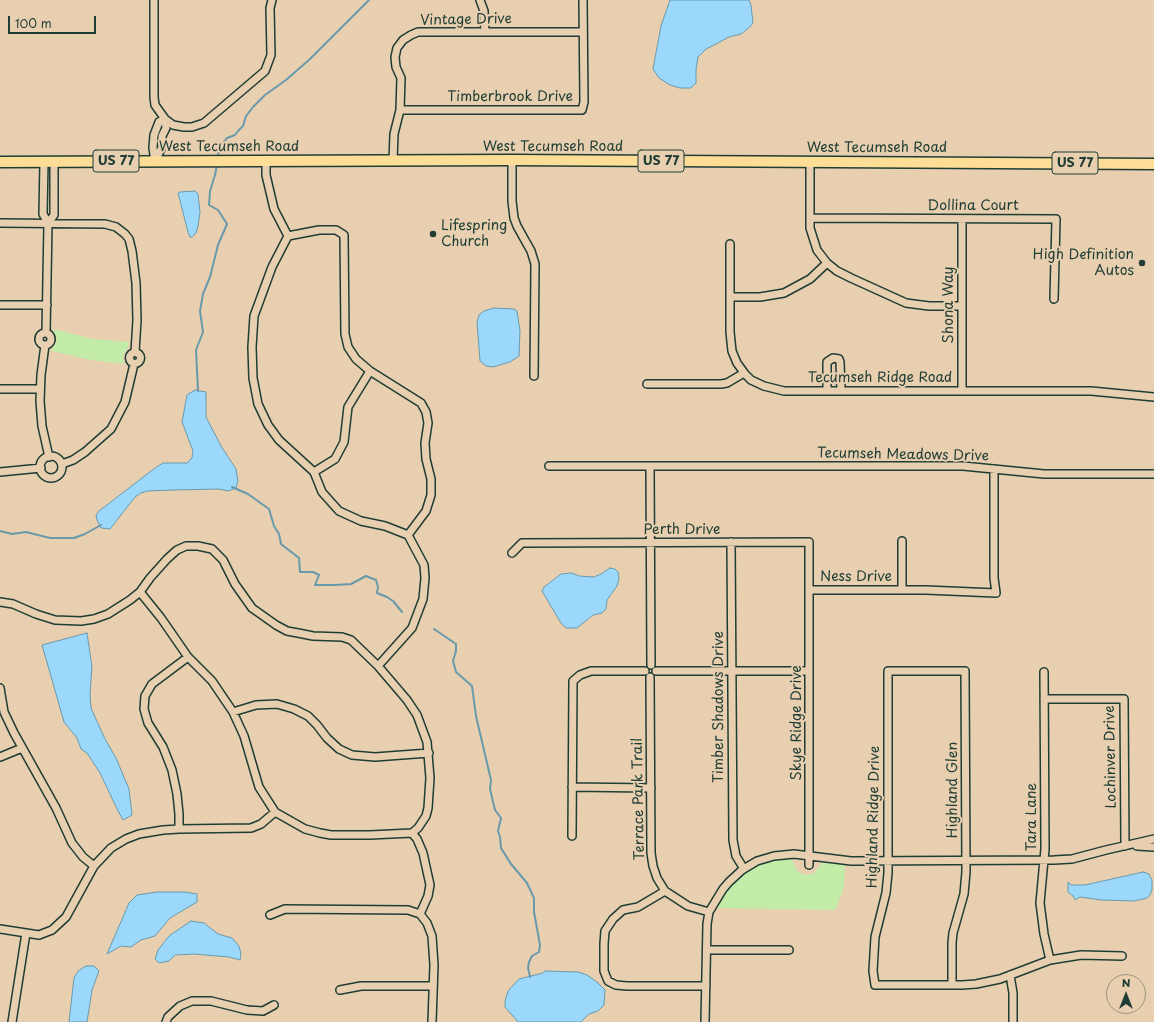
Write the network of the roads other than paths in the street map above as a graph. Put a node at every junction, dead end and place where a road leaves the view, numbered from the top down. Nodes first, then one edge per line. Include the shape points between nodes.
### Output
1 (154, 0) edge
2 (480, 0) edge
3 (583, 0) edge
4 (270, 1) edge
5 (485, 32) junction
6 (583, 32) junction
7 (400, 110) junction
8 (165, 119) junction
9 (393, 160) junction
10 (512, 160) junction
11 (155, 161) junction
12 (266, 161) junction
13 (0, 162) edge
14 (49, 162) junction
15 (810, 162) junction
16 (1154, 164) edge
17 (810, 218) junction
18 (962, 219) junction
19 (0, 223) edge
20 (48, 223) junction
21 (288, 236) junction
22 (730, 244) dead end
23 (827, 263) junction
24 (730, 297) junction
25 (1054, 299) dead end
26 (0, 305) edge
27 (47, 305) junction
28 (962, 306) junction
29 (370, 371) junction
30 (744, 373) junction
31 (534, 376) dead end
32 (647, 384) dead end
33 (0, 389) edge
34 (40, 389) junction
35 (827, 391) junction
36 (841, 391) junction
37 (962, 391) junction
38 (1154, 396) edge
39 (49, 457) junction
40 (62, 464) junction
41 (549, 466) dead end
42 (650, 466) junction
43 (41, 468) junction
44 (994, 470) junction
45 (0, 472) edge
46 (314, 472) junction
47 (1154, 474) edge
48 (408, 535) junction
49 (902, 541) dead end
50 (731, 542) junction
51 (651, 543) junction
52 (512, 553) dead end
53 (809, 590) junction
54 (902, 590) junction
55 (140, 592) junction
56 (0, 602) edge
57 (188, 656) junction
58 (651, 665) junction
59 (378, 666) junction
60 (645, 671) junction
61 (656, 671) junction
62 (732, 671) junction
63 (809, 671) junction
64 (888, 671) joint
65 (1044, 672) dead end
66 (650, 677) junction
67 (0, 688) edge
68 (1044, 699) junction
69 (232, 712) junction
70 (22, 748) junction
71 (429, 753) junction
72 (0, 757) edge
73 (572, 787) junction
74 (651, 788) junction
75 (275, 812) junction
76 (178, 829) junction
77 (412, 833) junction
78 (572, 836) dead end
79 (1154, 839) edge
80 (1127, 846) junction
81 (1154, 847) edge
82 (809, 856) junction
83 (1045, 860) junction
84 (888, 861) junction
85 (966, 861) junction
86 (809, 865) dead end
87 (94, 866) junction
88 (744, 869) junction
89 (665, 891) junction
90 (709, 912) junction
91 (420, 914) junction
92 (270, 915) dead end
93 (0, 929) edge
94 (26, 933) junction
95 (707, 950) junction
96 (789, 950) dead end
97 (1122, 956) dead end
98 (1050, 960) junction
99 (1010, 975) junction
100 (952, 985) junction
101 (433, 986) junction
102 (706, 986) junction
103 (340, 990) dead end
104 (274, 1005) dead end
105 (12, 1022) edge
106 (166, 1022) edge
107 (432, 1022) edge
108 (705, 1022) edge
109 (1013, 1022) edge

1 - 8 street via 154,97 155,105
2 - 5 street via 484,11
3 - 6 street, Timberbrook Drive
4 - 8 street via 271,55 265,71 204,122 184,127 173,125
5 - 6 street, Vintage Drive
5 - 7 street, Vintage Drive via 418,32 403,40 397,48 395,57 401,78
6 - 7 street, Timberbrook Drive via 582,110
7 - 9 street, Vintage Drive via 394,134
8 - 11 street via 162,147
9 - 10 main road, West Tecumseh Road / US 77
9 - 12 main road, West Tecumseh Road / US 77
10 - 15 main road, West Tecumseh Road / US 77
10 - 31 street via 514,218 535,264
11 - 12 main road, West Tecumseh Road / US 77
11 - 14 main road, West Tecumseh Road / US 77
12 - 21 street via 266,175 274,209
13 - 14 main road, West Tecumseh Road / US 77
14 - 20 street via 43,214
14 - 20 street via 54,215
15 - 16 main road, West Tecumseh Road / US 77
15 - 17 street
17 - 18 street, Dollina Court
17 - 23 street via 814,243
18 - 25 street, Dollina Court via 1056,219
18 - 28 street, Shona Way
19 - 20 street
20 - 27 street
20 - 40 street via 104,224 116,227 129,239 136,283 135,352 129,358 134,364 125,402 111,429 86,452
21 - 29 street via 319,230 336,230 344,235 345,334 348,347 356,359
21 - 46 street via 272,267 254,316 253,378 258,404 268,425 278,440
22 - 24 street, Tecumseh Ridge Road
23 - 24 street via 810,279 784,293 760,297
23 - 28 street via 837,271 906,303 919,306
24 - 30 street, Tecumseh Ridge Road via 732,351
26 - 27 street
27 - 34 street via 46,333 39,338 41,343 45,344
28 - 37 street, Shona Way
29 - 46 street via 348,407 344,442 335,459
29 - 48 street via 421,403 426,412 428,423 425,443 431,495 426,511
30 - 32 street via 721,384
30 - 35 street, Tecumseh Ridge Road via 772,389
33 - 34 street
34 - 39 street via 41,415
35 - 36 street, Tecumseh Ridge Road
35 - 36 street via 827,362 834,358 839,359 841,366
36 - 37 street, Tecumseh Ridge Road
37 - 38 street, Tecumseh Ridge Road via 1092,391
39 - 40 street via 58,459
39 - 43 street via 43,460
40 - 43 street via 61,471 54,478 44,475
41 - 42 street, Tecumseh Meadows Drive
42 - 44 street, Tecumseh Meadows Drive via 963,466
42 - 51 street
43 - 45 street
44 - 47 street, Tecumseh Meadows Drive via 1050,474
44 - 54 street, Ness Drive via 996,593
46 - 48 street via 322,492 339,511 361,521 385,526
48 - 59 street via 424,565 423,599 412,628
49 - 54 street
50 - 51 street, Perth Drive
50 - 53 street, Perth Drive via 809,542
50 - 62 street, Timber Shadows Drive
51 - 52 street, Perth Drive via 522,543
51 - 58 street
53 - 54 street, Ness Drive
53 - 63 street, Skye Ridge Drive
55 - 56 street via 108,614 81,621 55,620 13,604
55 - 57 street
55 - 59 street via 167,558 177,550 186,546 212,549 223,560 252,608 267,619 287,631 351,640
57 - 69 street via 212,681
57 - 76 street via 152,684 144,696 148,723 163,747 172,770 177,794
58 - 60 street via 646,667
58 - 61 street
59 - 71 street via 417,715
60 - 66 street
60 - 73 street via 592,671 580,675 573,681
61 - 62 street
61 - 66 street via 655,676
62 - 63 street
62 - 88 street, Timber Shadows Drive via 733,840 736,856
63 - 82 street, Skye Ridge Drive
64 - 84 street, Highland Ridge Drive
64 - 85 street, Highland Glen via 965,671
65 - 68 street, Tara Lane
66 - 74 street, Terrace Park Trail
67 - 70 street via 4,712
68 - 80 street, Lochinver Drive via 1124,699
68 - 83 street, Tara Lane
69 - 71 street via 256,704 277,704 308,716 339,749 352,754 375,757
69 - 75 street via 244,736 259,787
70 - 72 street
70 - 87 street via 56,808 72,843
71 - 77 street via 428,808 426,816
73 - 74 street
73 - 78 street
74 - 89 street, Terrace Park Trail via 651,853 657,878
75 - 76 street via 261,824 251,828
75 - 77 street via 305,829 330,835
76 - 87 street via 145,833 126,839 111,848
77 - 91 street via 423,853 430,885
79 - 80 street
80 - 81 street
80 - 83 street via 1072,859
82 - 84 street
82 - 86 street, Skye Ridge Drive
82 - 88 street via 774,856 757,861
83 - 85 street
83 - 98 street, Tara Lane via 1040,903
84 - 85 street
84 - 100 street, Highland Ridge Drive via 886,893 875,942 875,985
85 - 100 street, Highland Glen via 964,894 953,933
87 - 94 street via 59,925 47,933
88 - 90 street via 726,885
89 - 90 street, Terrace Park Trail via 688,906
89 - 102 street via 638,907 623,910 605,931 604,971 608,981 627,986
90 - 95 street
91 - 92 street via 408,910 285,909
91 - 101 street via 432,936
93 - 94 street
94 - 105 street
95 - 96 street
95 - 102 street
97 - 98 street via 1080,955
98 - 99 street
99 - 100 street via 988,982
99 - 109 street
101 - 103 street via 361,986
101 - 107 street
102 - 108 street
104 - 106 street via 263,1011 247,1010 211,1001 192,1001 180,1006

